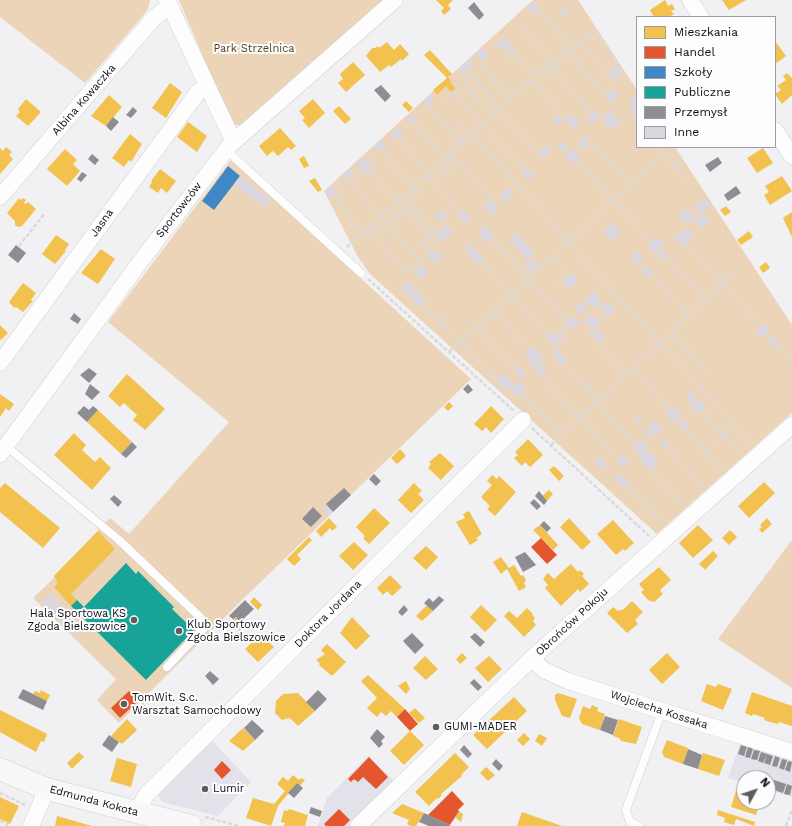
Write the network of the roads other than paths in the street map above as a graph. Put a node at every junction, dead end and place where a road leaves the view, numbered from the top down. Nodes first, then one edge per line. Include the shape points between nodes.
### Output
1 (395, 0) edge
2 (690, 0) edge
3 (168, 3) edge
4 (700, 16) edge
5 (207, 85) junction
6 (776, 132) edge
7 (230, 145) junction
8 (792, 156) edge
9 (0, 197) edge
10 (361, 273) road end
11 (0, 363) edge
12 (524, 420) road end
13 (792, 425) edge
14 (3, 450) edge
15 (531, 659) junction
16 (167, 667) dead end
17 (662, 712) junction
18 (792, 752) edge
19 (0, 769) edge
20 (47, 789) junction
21 (137, 812) junction
22 (31, 826) edge
23 (191, 826) edge
24 (358, 826) edge
25 (640, 826) edge

1 - 7 street, Sportowców
2 - 4 street
3 - 5 street
3 - 9 street, Albina Kowaczka
5 - 7 street via 230,134
5 - 11 street, Jasna via 198,92
6 - 8 street
7 - 10 lane
7 - 14 street, Sportowców via 143,258
12 - 21 street, Doktora Jordana via 146,795
13 - 15 street, Obrońców Pokoju
14 - 16 lane via 119,540 202,619 204,628
15 - 17 street, Wojciecha Kossaka via 551,674
15 - 24 street, Obrońców Pokoju
17 - 18 street, Wojciecha Kossaka
17 - 25 lane via 626,810 630,822
19 - 20 street, Edmunda Kokota
20 - 21 street, Edmunda Kokota
20 - 22 street
21 - 23 street, Edmunda Kokota

